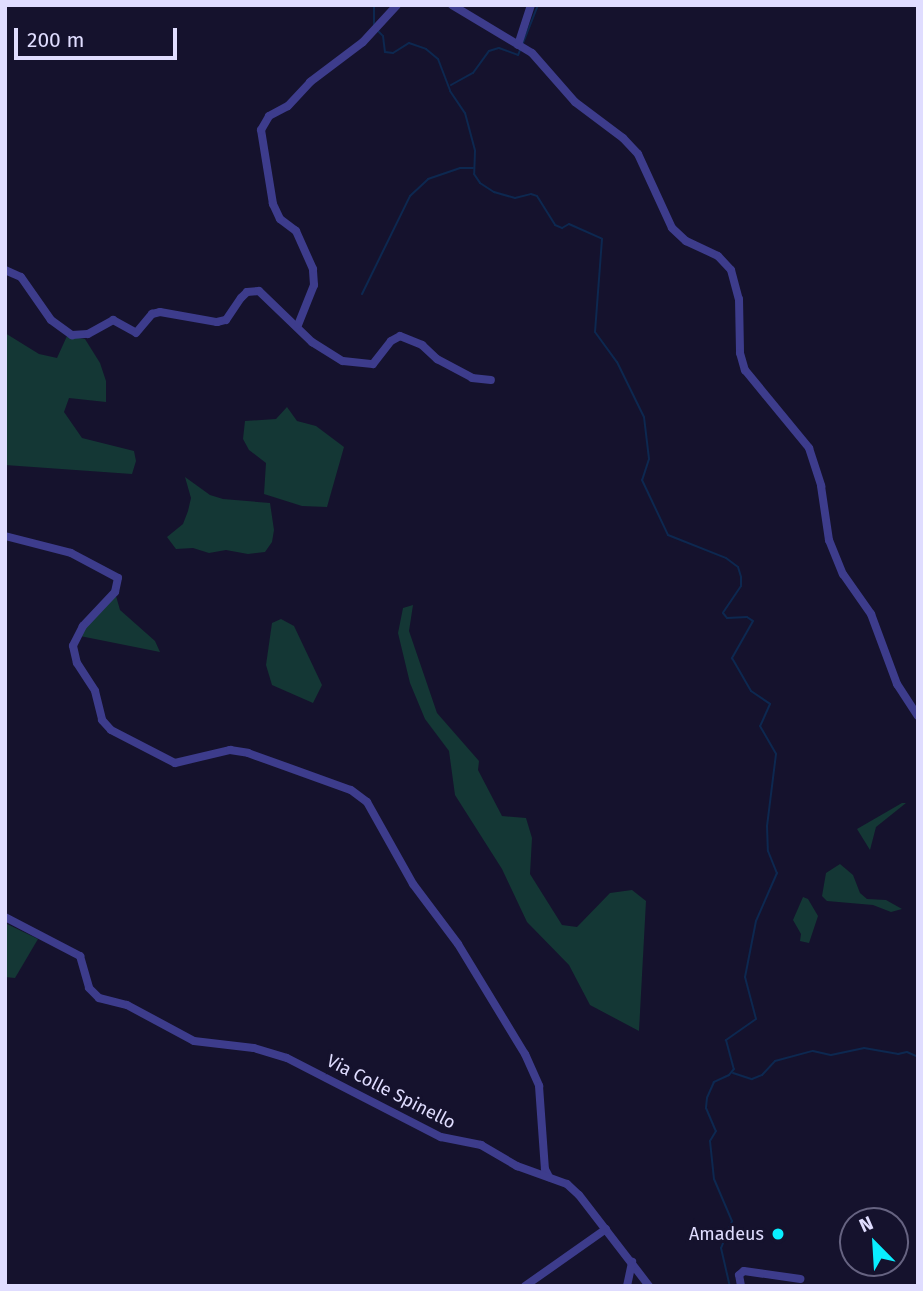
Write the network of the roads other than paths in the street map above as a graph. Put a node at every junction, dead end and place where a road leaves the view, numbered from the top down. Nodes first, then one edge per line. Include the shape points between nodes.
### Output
1 (397, 5) edge
2 (452, 5) edge
3 (531, 5) edge
4 (522, 47) junction
5 (5, 270) edge
6 (298, 326) junction
7 (491, 380) dead end
8 (5, 536) edge
9 (918, 716) edge
10 (5, 917) edge
11 (549, 1177) junction
12 (606, 1230) junction
13 (632, 1262) junction
14 (800, 1280) edge
15 (525, 1286) edge
16 (627, 1286) edge
17 (649, 1286) edge
18 (741, 1286) edge

1 - 6 street via 363,42 310,82 288,106 269,116 261,130 273,204 280,219 296,231 313,269 314,285
2 - 4 street
3 - 4 street
4 - 9 street via 543,63 575,102 634,148 673,228 686,241 718,256 731,270 739,299 740,353 745,370 809,448 821,486 829,540 843,574 871,614 897,684
5 - 6 street via 21,277 51,320 72,335 88,334 113,320 136,333 152,314 160,312 226,320 240,298 254,290 264,293
6 - 7 street via 312,342 343,361 373,363 400,336 472,378
8 - 11 street via 71,553 118,578 115,592 81,628 73,648 108,727 174,763 228,751 246,752 354,791 369,804 417,889 458,944 525,1054 539,1086
10 - 11 street, Via Colle Spinello via 78,955 89,988 97,997 127,1005 194,1041 250,1047 298,1063 440,1137 481,1145 510,1163
11 - 12 street, Via Colle Spinello via 575,1191
12 - 13 street, Via Colle Spinello
12 - 15 street
13 - 16 street
13 - 17 street, Via Colle Spinello
14 - 18 street via 744,1271 739,1275

